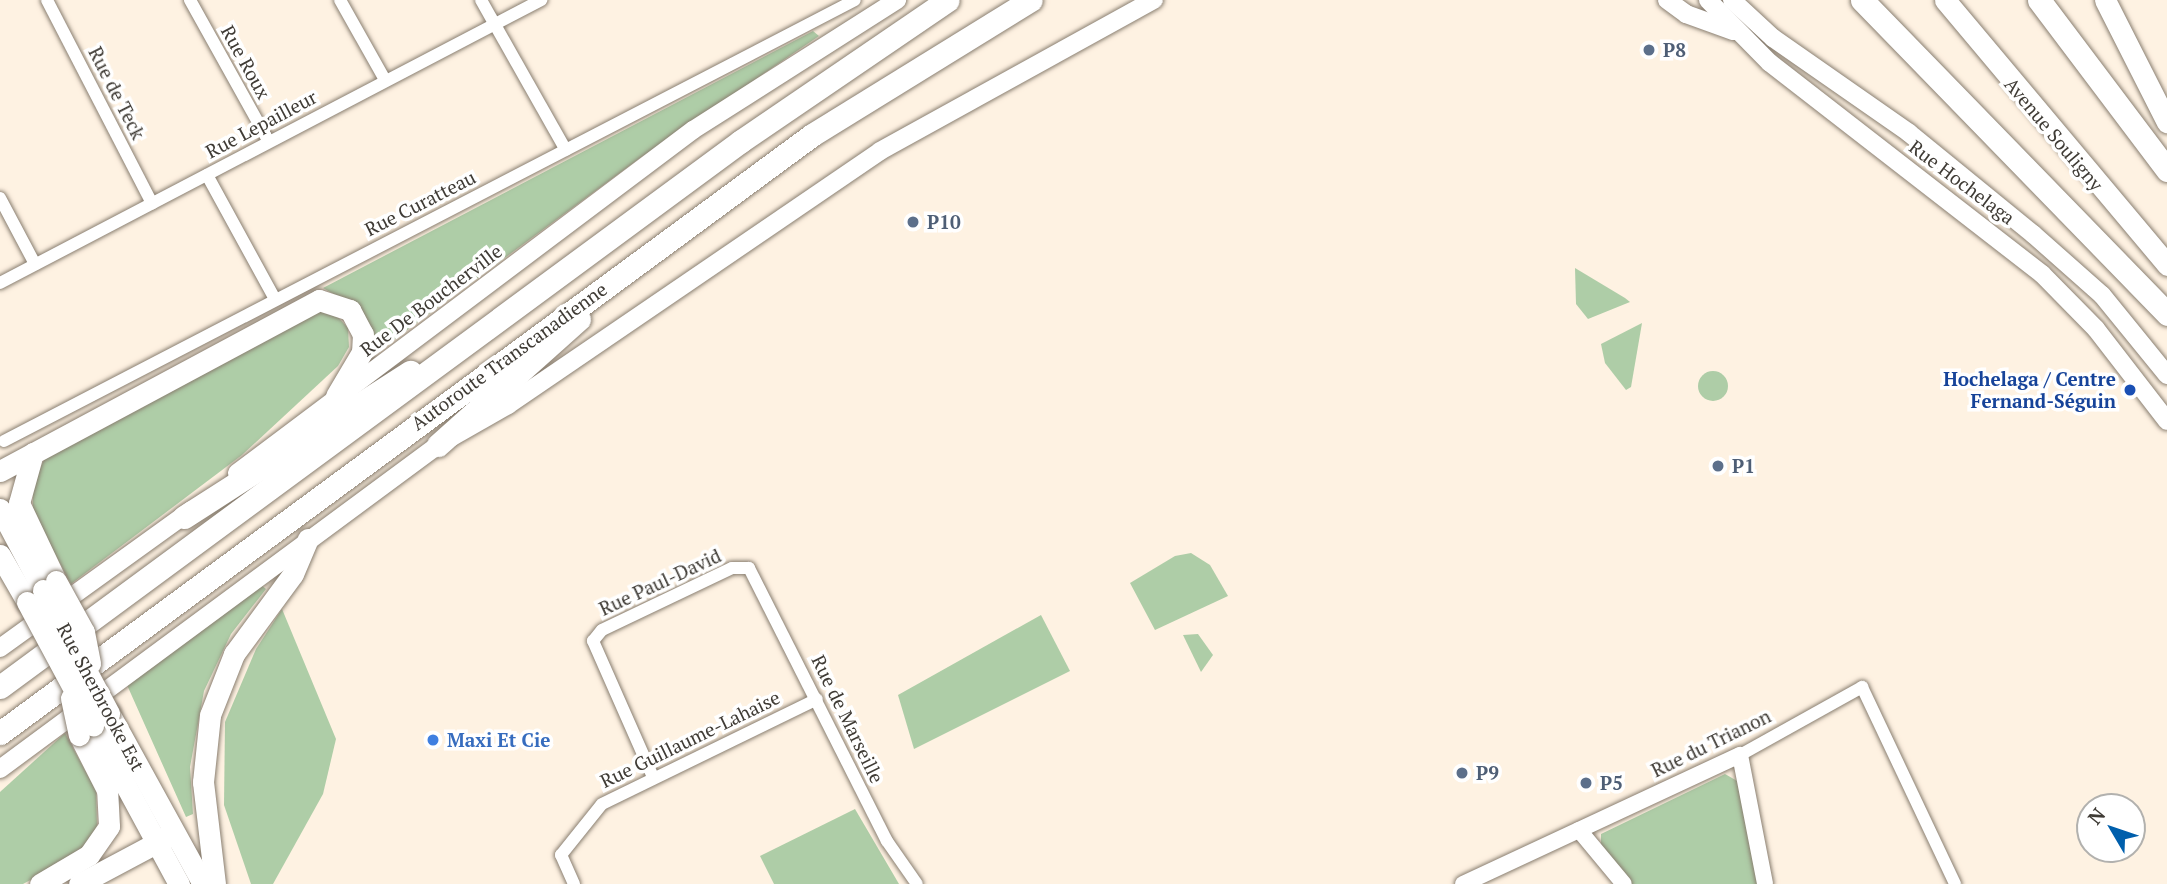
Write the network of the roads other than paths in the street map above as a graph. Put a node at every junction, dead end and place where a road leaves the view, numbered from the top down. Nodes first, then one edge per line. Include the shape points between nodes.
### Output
1 (47, 0) edge
2 (190, 0) edge
3 (340, 0) edge
4 (481, 0) edge
5 (541, 0) edge
6 (855, 0) edge
7 (897, 0) edge
8 (948, 0) edge
9 (1031, 0) edge
10 (1154, 0) edge
11 (1667, 0) edge
12 (1708, 0) edge
13 (1732, 0) edge
14 (1862, 0) edge
15 (1945, 0) edge
16 (2039, 0) edge
17 (2105, 0) edge
18 (494, 24) junction
19 (1736, 32) junction
20 (385, 80) junction
21 (2167, 122) edge
22 (269, 142) junction
23 (566, 150) junction
24 (2167, 170) edge
25 (207, 175) junction
26 (0, 198) edge
27 (152, 203) junction
28 (653, 250) junction
29 (36, 264) junction
30 (2167, 265) edge
31 (0, 283) edge
32 (275, 299) junction
33 (2167, 314) edge
34 (496, 325) junction
35 (2167, 374) edge
36 (336, 396) junction
37 (2167, 421) edge
38 (4, 441) dead end
39 (438, 445) junction
40 (33, 453) junction
41 (0, 471) edge
42 (0, 509) edge
43 (184, 517) junction
44 (308, 539) junction
45 (0, 555) edge
46 (749, 568) joint
47 (42, 591) junction
48 (0, 648) edge
49 (0, 687) edge
50 (817, 699) junction
51 (94, 724) junction
52 (0, 733) edge
53 (1740, 755) junction
54 (0, 769) edge
55 (653, 776) junction
56 (1579, 830) junction
57 (165, 838) junction
58 (40, 884) edge
59 (79, 884) edge
60 (179, 884) edge
61 (203, 884) edge
62 (215, 884) edge
63 (574, 884) edge
64 (917, 884) edge
65 (1463, 884) edge
66 (1624, 884) edge
67 (1765, 884) edge
68 (1955, 884) edge

1 - 27 street, Rue de Teck
2 - 22 street, Rue Roux
3 - 20 street
4 - 18 street
5 - 18 street, Rue Lepailleur
6 - 23 street, Rue Curatteau
7 - 36 main road, Rue De Boucherville via 703,123
8 - 34 highway, Autoroute Transcanadienne via 797,101
9 - 28 highway, Autoroute Transcanadienne via 877,91
10 - 39 main road via 880,151 508,405
11 - 19 main road via 1686,14
12 - 19 main road, Rue Hochelaga
13 - 35 main road, Rue Hochelaga via 1773,38 1909,133 2033,234 2102,295
14 - 33 highway
15 - 30 main road, Avenue Souligny
16 - 24 highway
17 - 21 main road
18 - 20 street, Rue Lepailleur
18 - 23 street
19 - 37 main road, Rue Hochelaga via 2023,256 2096,329
20 - 22 street, Rue Lepailleur
22 - 25 street, Rue Lepailleur
23 - 32 street, Rue Curatteau
25 - 27 street, Rue Lepailleur
25 - 32 street
26 - 29 street
27 - 29 street, Rue Lepailleur
28 - 39 highway
28 - 52 highway, Autoroute Transcanadienne
29 - 31 street, Rue Lepailleur
32 - 38 street, Rue Curatteau
34 - 43 highway via 372,393
34 - 49 highway, Autoroute Transcanadienne
36 - 40 main road via 362,352 363,334 344,306 319,300
36 - 43 main road, Rue De Boucherville
39 - 44 main road
40 - 41 main road
40 - 47 main road via 19,503
42 - 47 main road, Rue Sherbrooke Est
43 - 48 main road, Rue De Boucherville
44 - 54 main road
44 - 62 main road via 293,574 234,654 210,715 203,782
45 - 47 main road, Rue Sherbrooke Est
46 - 50 street, Rue de Marseille
46 - 55 street, Rue Paul-David via 732,568 602,629 593,642
47 - 51 main road, Rue Sherbrooke Est, bridge via 66,676
47 - 51 main road, Rue Sherbrooke Est, bridge via 84,632 94,685
50 - 55 street, Rue Guillaume-Lahaise
50 - 64 street, Rue de Marseille via 887,841
51 - 57 main road, Rue Sherbrooke Est
51 - 58 main road via 109,826 89,855
53 - 56 street, Rue du Trianon
53 - 67 street
53 - 68 street, Rue du Trianon via 1862,687
55 - 63 street, Rue Guillaume-Lahaise via 602,804 561,855
56 - 65 street, Rue du Trianon
56 - 66 street
57 - 59 main road
57 - 60 main road, Rue Sherbrooke Est
57 - 61 main road, Rue Sherbrooke Est

